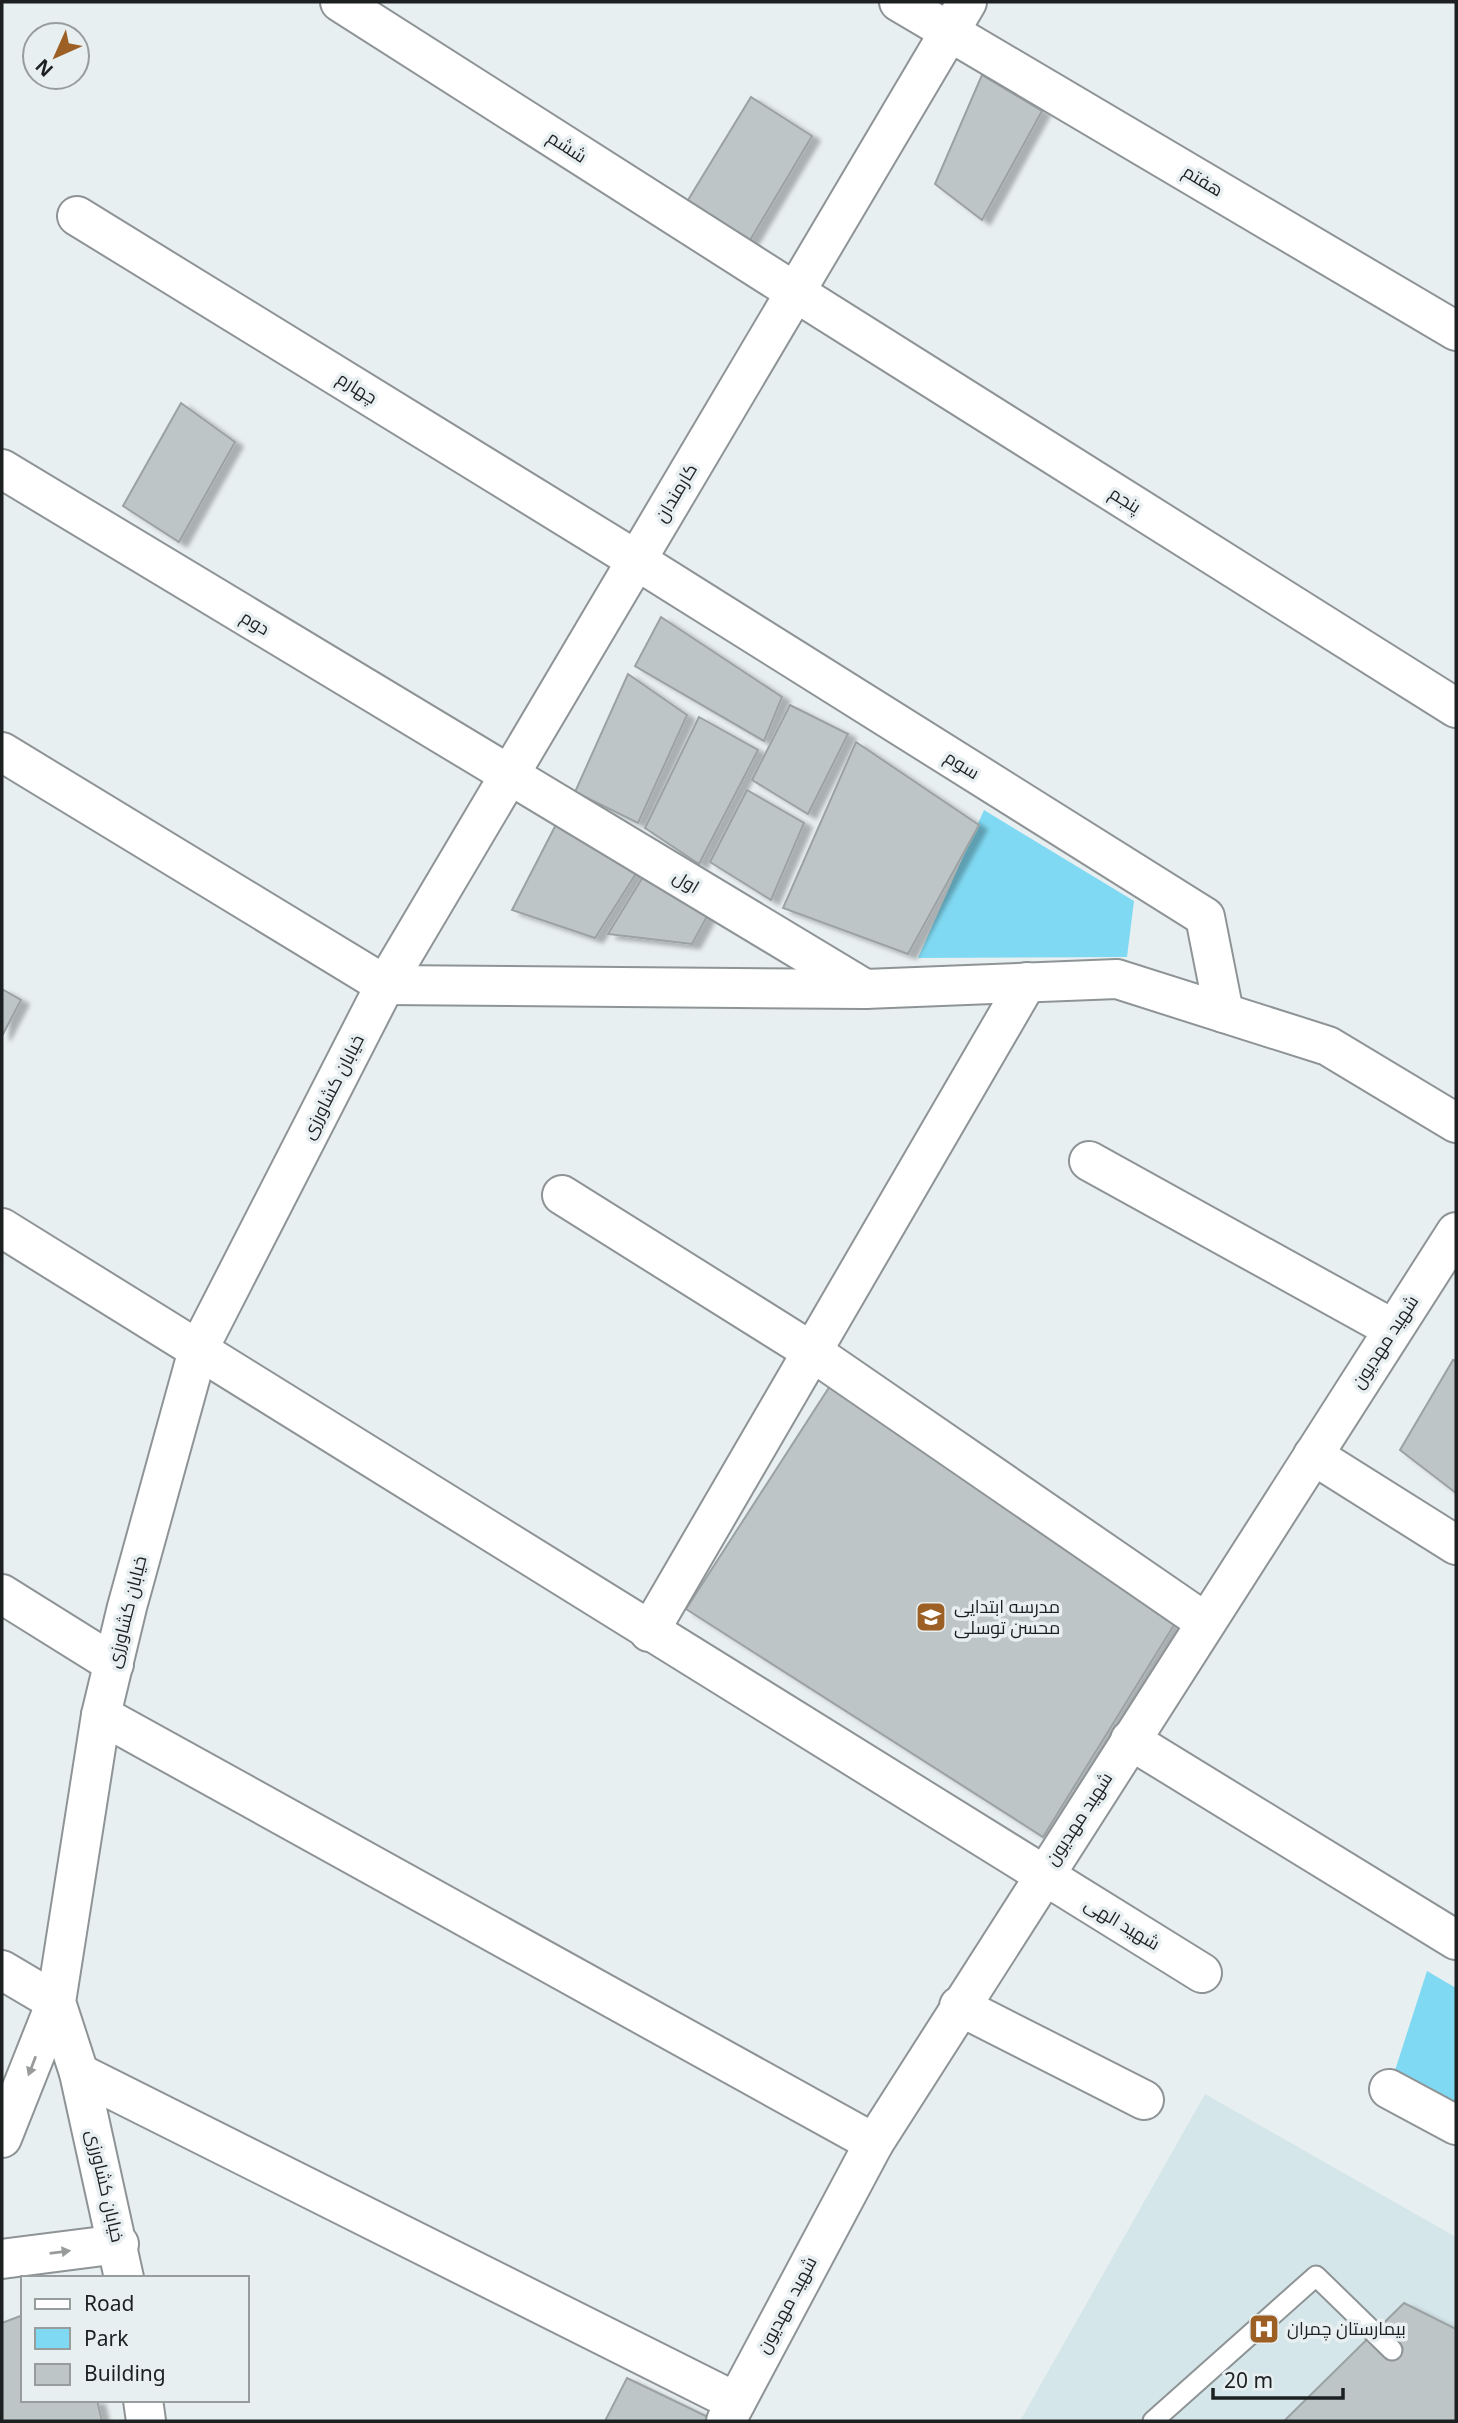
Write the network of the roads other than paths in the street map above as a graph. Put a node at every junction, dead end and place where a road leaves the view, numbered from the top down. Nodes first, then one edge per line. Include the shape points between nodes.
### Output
1 (340, 2) edge
2 (899, 2) edge
3 (958, 17) edge
4 (77, 216) dead end
5 (795, 292) junction
6 (1456, 331) edge
7 (2, 469) edge
8 (636, 560) junction
9 (1456, 708) edge
10 (2, 752) edge
11 (508, 776) junction
12 (1027, 982) junction
13 (385, 985) junction
14 (865, 989) junction
15 (1224, 1013) junction
16 (1456, 1123) edge
17 (1089, 1161) dead end
18 (562, 1195) dead end
19 (2, 1228) edge
20 (1456, 1232) edge
21 (1393, 1329) junction
22 (198, 1350) junction
23 (814, 1353) junction
24 (1313, 1455) junction
25 (1456, 1545) edge
26 (2, 1594) edge
27 (1205, 1622) junction
28 (649, 1632) junction
29 (114, 1664) junction
30 (102, 1715) junction
31 (1130, 1740) junction
32 (1043, 1875) junction
33 (1456, 1940) edge
34 (2, 1969) edge
35 (1202, 1973) dead end
36 (56, 2002) junction
37 (959, 2006) junction
38 (79, 2073) junction
39 (1388, 2089) dead end
40 (1144, 2100) dead end
41 (1456, 2125) edge
42 (2, 2138) edge
43 (874, 2143) junction
44 (2, 2259) edge
45 (122, 2261) edge
46 (1392, 2350) dead end
47 (143, 2402) edge
48 (731, 2412) edge
49 (146, 2421) edge
50 (1153, 2421) edge

1 - 5 street, ششم
2 - 3 street, هفتم
3 - 5 street, کارمندان
3 - 6 street, هفتم
4 - 8 street, چهارم
5 - 8 street, کارمندان
5 - 9 street, پنجم
7 - 11 street, دوم
8 - 11 street, کارمندان
8 - 15 street, سوم via 1205,917
10 - 13 street
11 - 13 street, کارمندان
11 - 14 street, اول
12 - 14 street
12 - 15 street via 1117,979
12 - 23 street
13 - 14 street
13 - 22 street, خیابان کشاورزی
15 - 16 street via 1328,1046
17 - 21 street
18 - 23 street
19 - 22 street, شهید الهی
20 - 21 street, شهید مهدیون
21 - 24 street, شهید مهدیون
22 - 28 street, شهید الهی
22 - 29 street, خیابان کشاورزی
23 - 27 street
23 - 28 street
24 - 25 street
24 - 27 street, شهید مهدیون
26 - 29 street
27 - 31 street, شهید مهدیون
28 - 32 street, شهید الهی
29 - 30 street, خیابان کشاورزی
30 - 36 street, خیابان کشاورزی
30 - 43 street
31 - 32 street, شهید مهدیون
31 - 33 street
32 - 35 street, شهید الهی
32 - 37 street, شهید مهدیون
34 - 36 street
36 - 38 street, خیابان کشاورزی
36 -> 42 street
37 - 40 street
37 - 43 street, شهید مهدیون
38 - 45 street, خیابان کشاورزی
38 - 48 street
39 - 41 street
43 - 48 street, شهید مهدیون
44 -> 45 street
46 - 50 lane via 1316,2276
47 - 49 street

